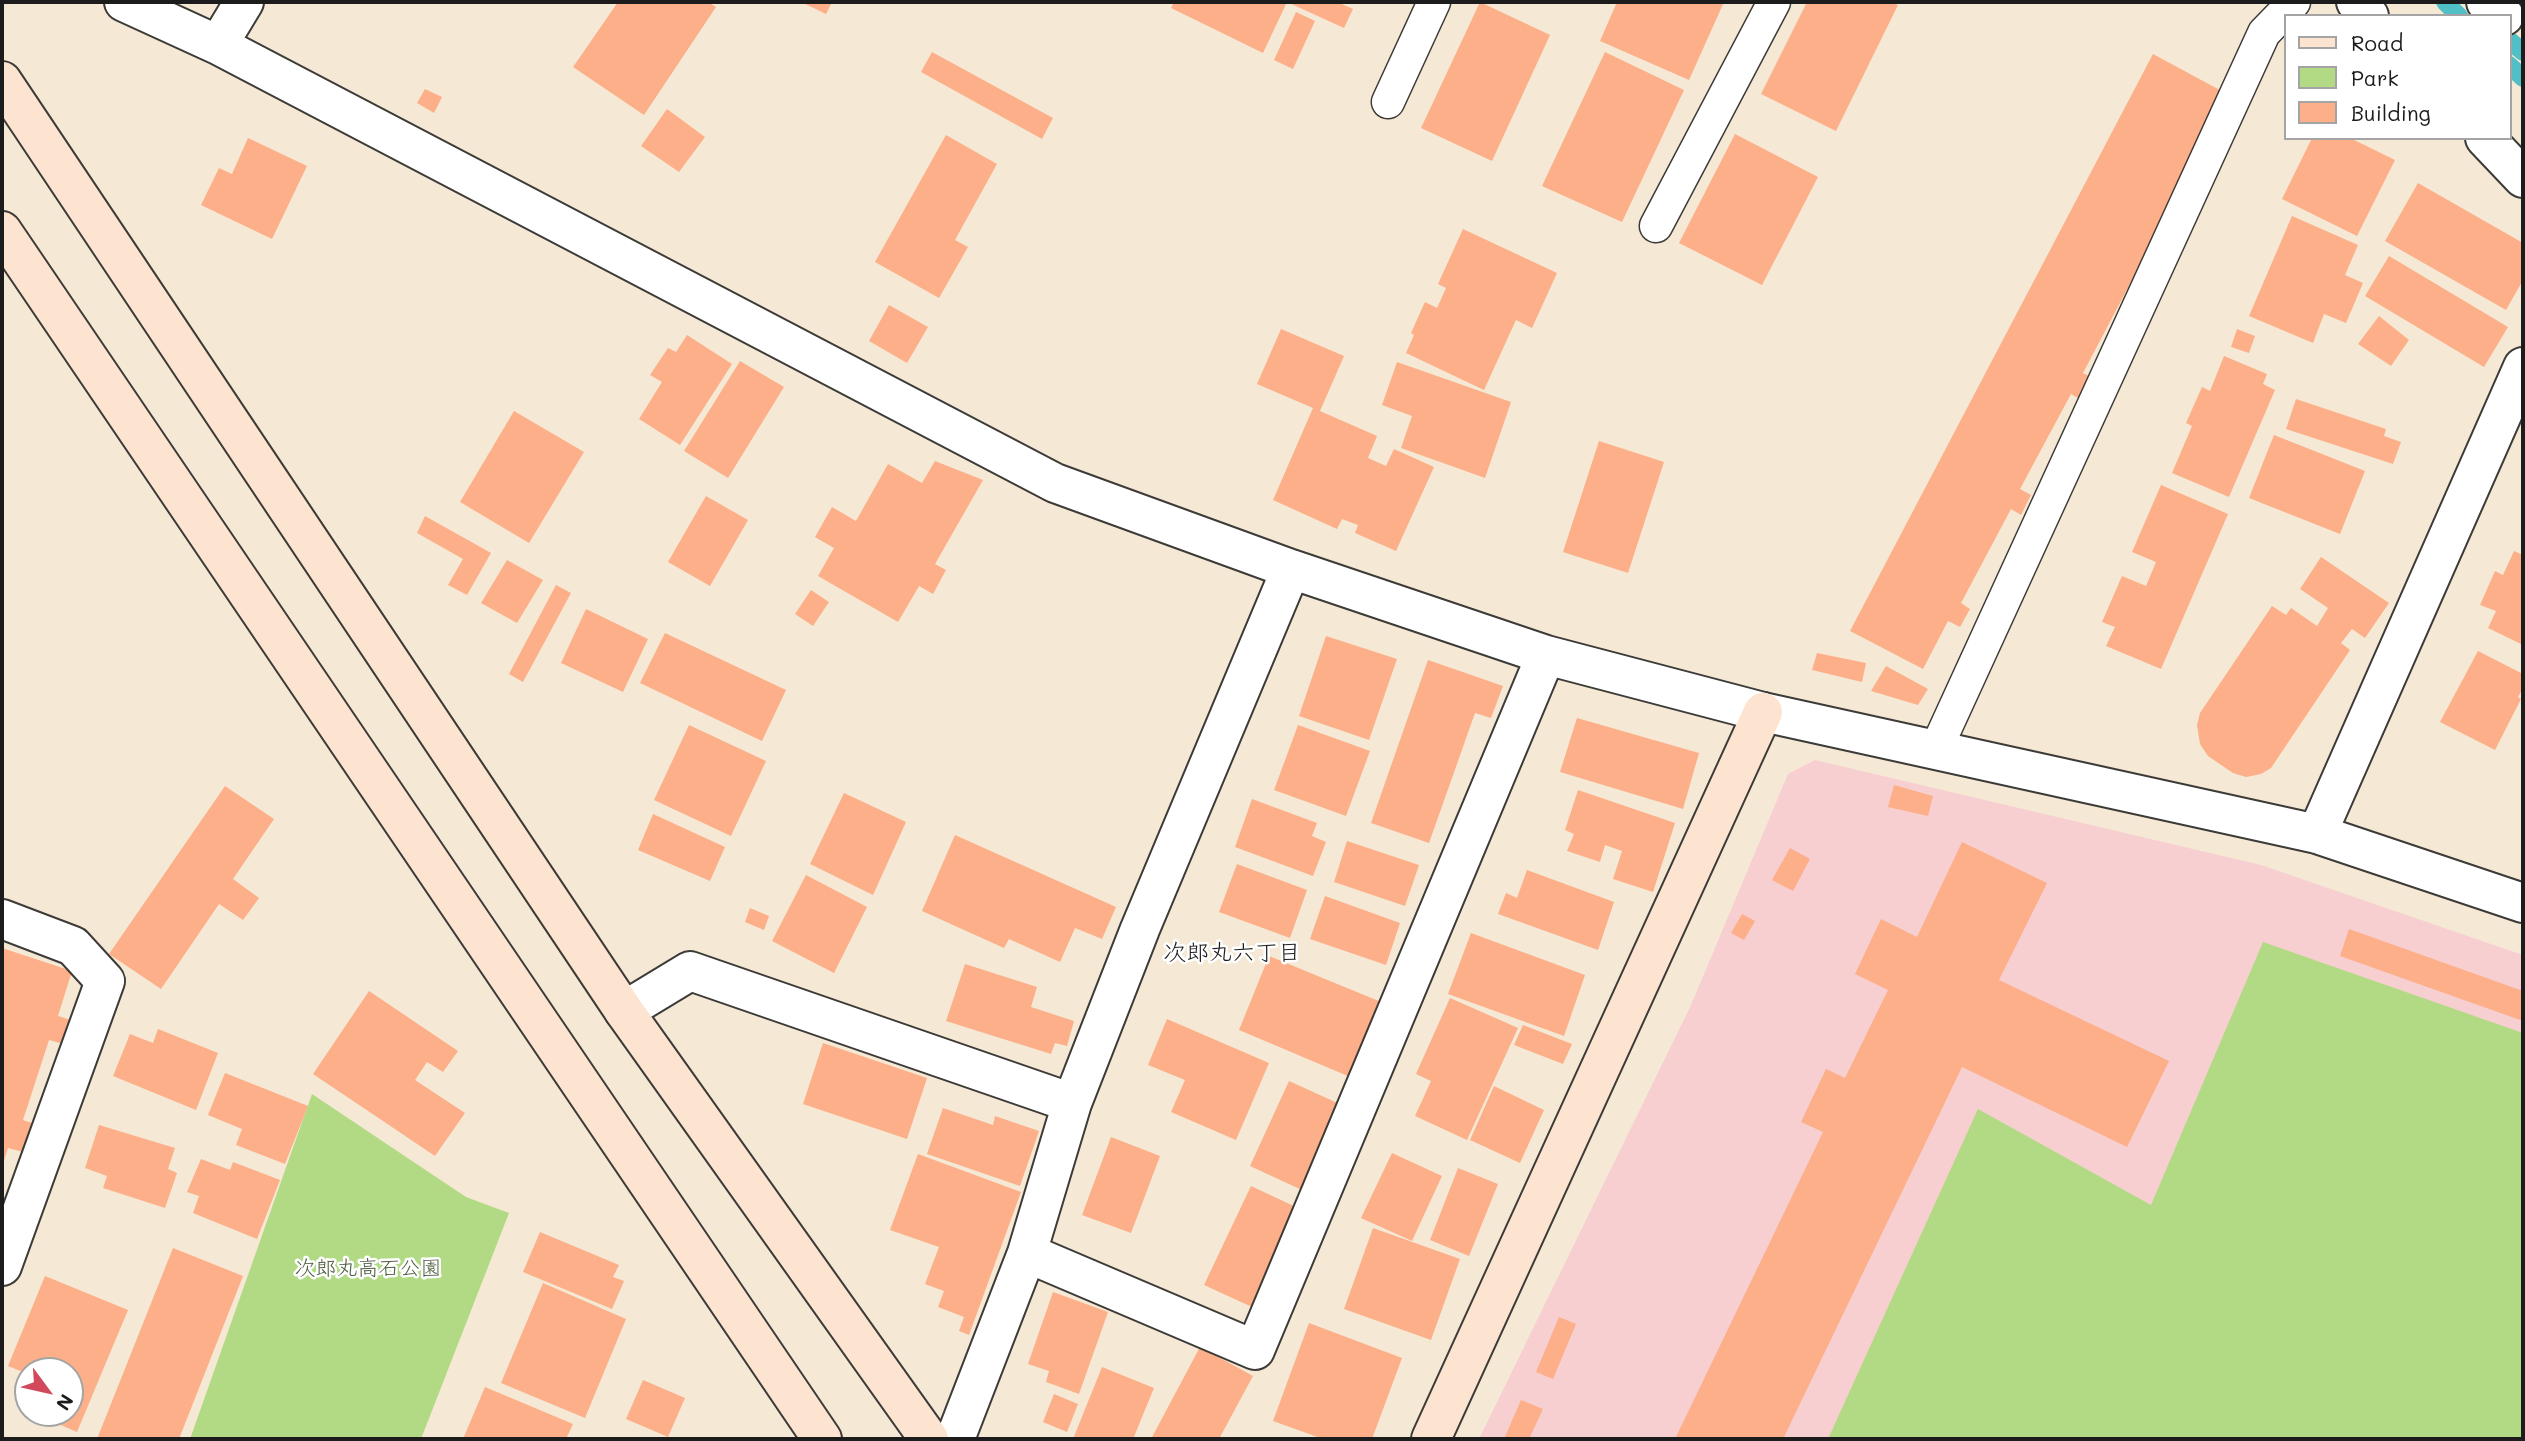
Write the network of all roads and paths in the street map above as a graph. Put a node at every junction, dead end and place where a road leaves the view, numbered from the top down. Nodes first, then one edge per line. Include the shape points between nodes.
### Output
1 (124, 2) edge
2 (244, 2) edge
3 (1434, 2) edge
4 (1774, 2) edge
5 (2294, 2) edge
6 (2486, 2) edge
7 (2501, 14) edge
8 (218, 45) junction
9 (2, 81) edge
10 (1388, 102) dead end
11 (2487, 140) edge
12 (2523, 178) edge
13 (1656, 226) dead end
14 (2, 231) edge
15 (2520, 381) edge
16 (1291, 569) junction
17 (1546, 655) junction
18 (1763, 712) junction
19 (1936, 749) junction
20 (2317, 834) junction
21 (2523, 903) edge
22 (2, 919) edge
23 (624, 1011) junction
24 (1072, 1103) junction
25 (1027, 1254) junction
26 (2, 1266) edge
27 (822, 1439) edge
28 (929, 1439) edge
29 (956, 1439) edge
30 (1431, 1439) edge

1 - 8 street
2 - 8 street
3 - 10 lane
4 - 13 lane
5 - 19 lane via 2264,33
6 - 7 street
8 - 16 street via 1055,483
9 - 23 street
11 - 12 street
14 - 27 street
15 - 20 street
16 - 17 street
16 - 24 street
17 - 18 street
17 - 25 street via 1255,1350
18 - 19 street
18 - 30 street
19 - 20 street
20 - 21 street
22 - 26 street via 74,946 105,981
23 - 24 street via 690,971
23 - 28 street
24 - 25 street
25 - 29 street

